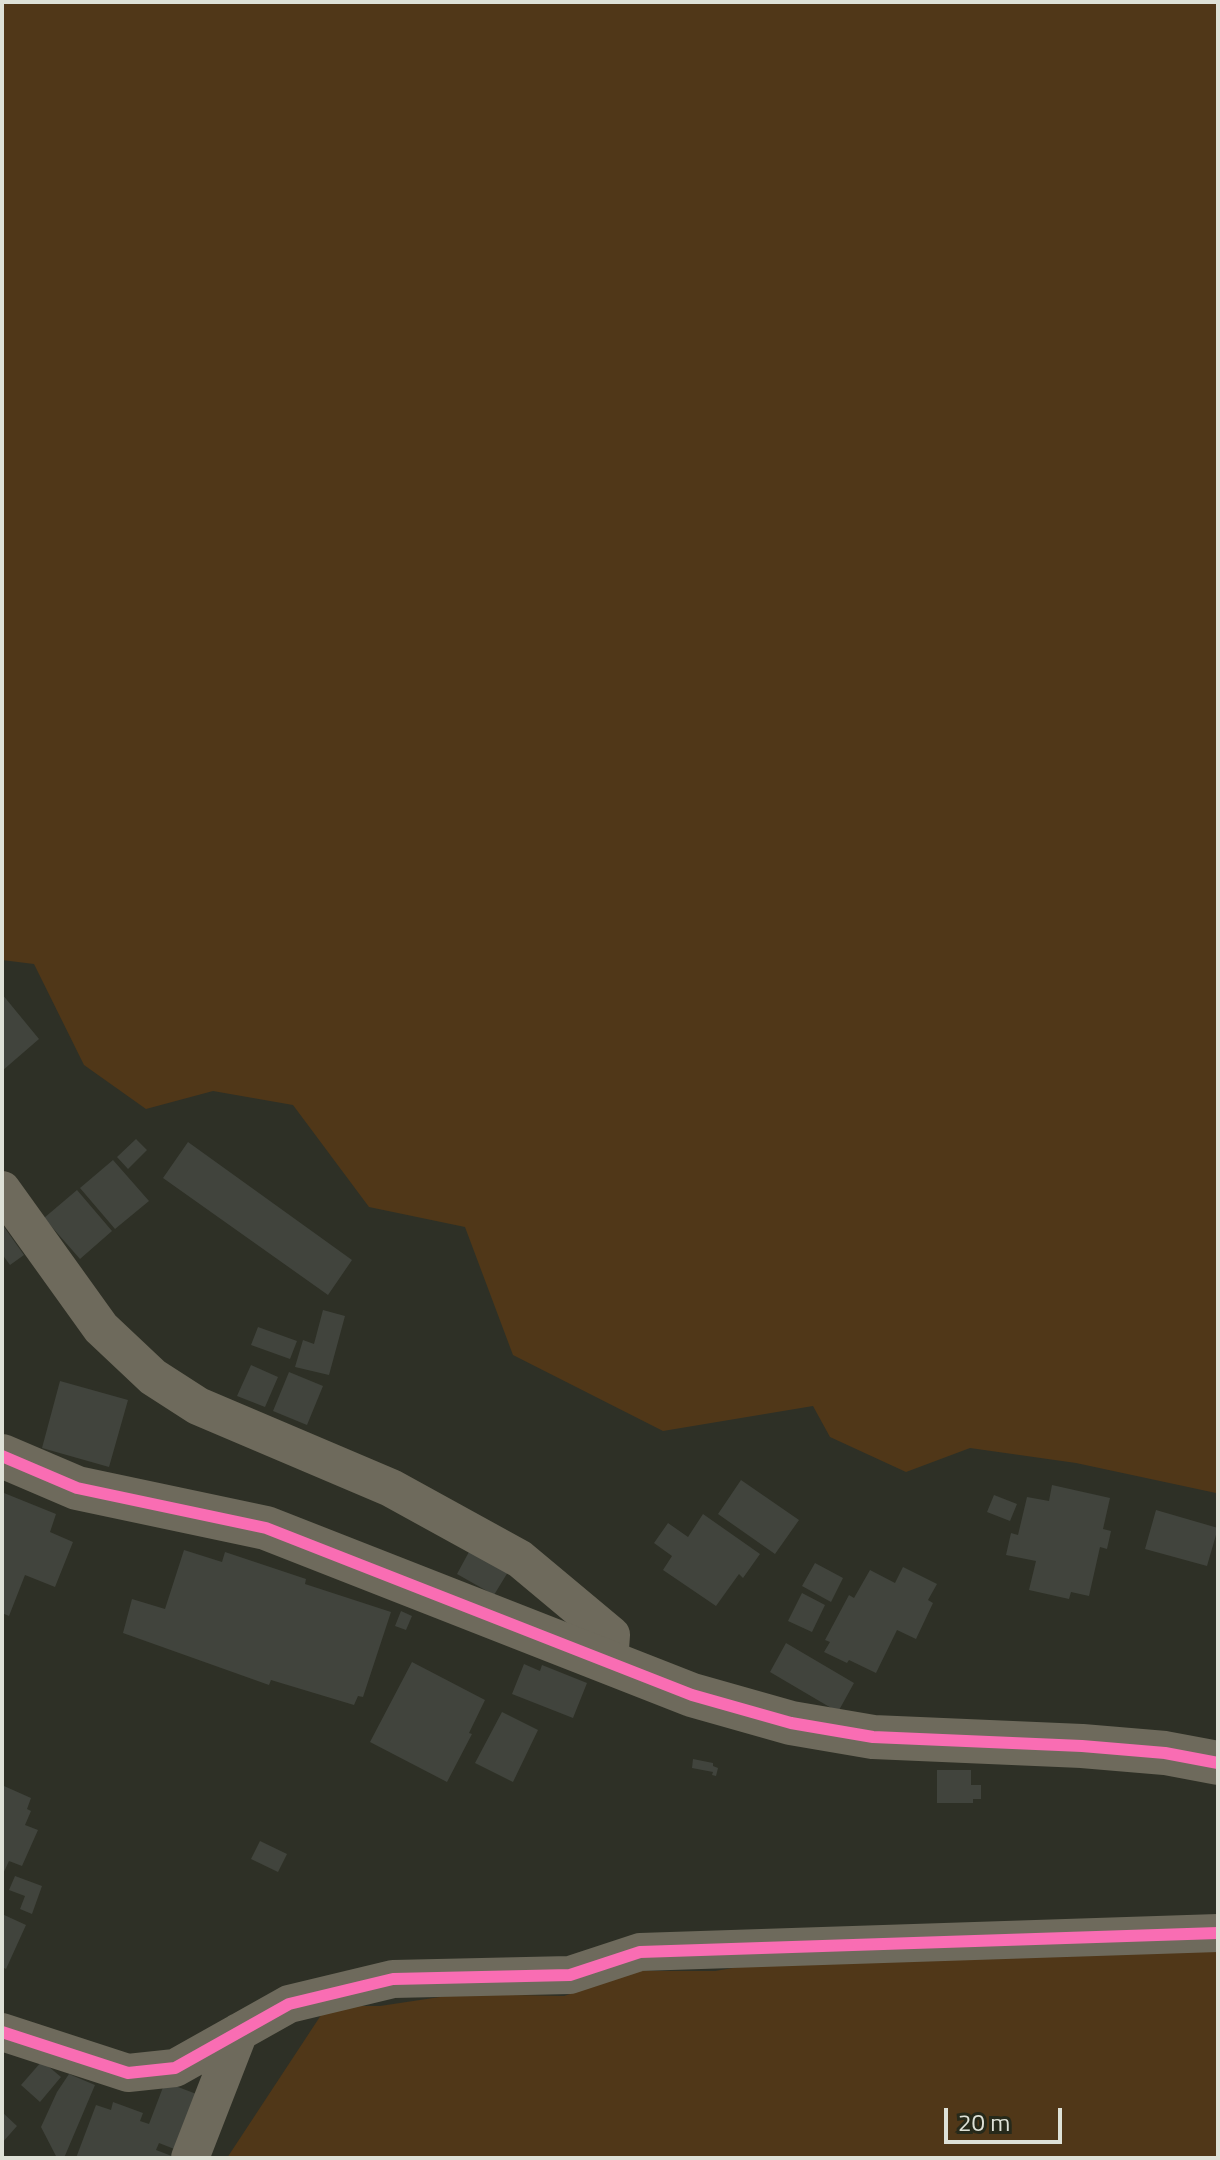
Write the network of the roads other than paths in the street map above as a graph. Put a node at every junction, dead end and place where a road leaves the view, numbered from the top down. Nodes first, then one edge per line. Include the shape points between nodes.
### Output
1 (2, 1190) edge
2 (2, 1456) edge
3 (609, 1663) junction
4 (1218, 1763) edge
5 (1218, 1933) edge
6 (2, 2032) edge
7 (239, 2032) junction
8 (190, 2158) edge

1 - 3 street via 101,1328 153,1377 198,1406 391,1488 520,1559 611,1635
2 - 3 street via 77,1488 266,1528
3 - 4 street via 692,1695 791,1723 873,1737 1082,1746
5 - 7 street via 640,1952 570,1975 393,1979 289,2004
6 - 7 street via 128,2073 175,2068
7 - 8 street

